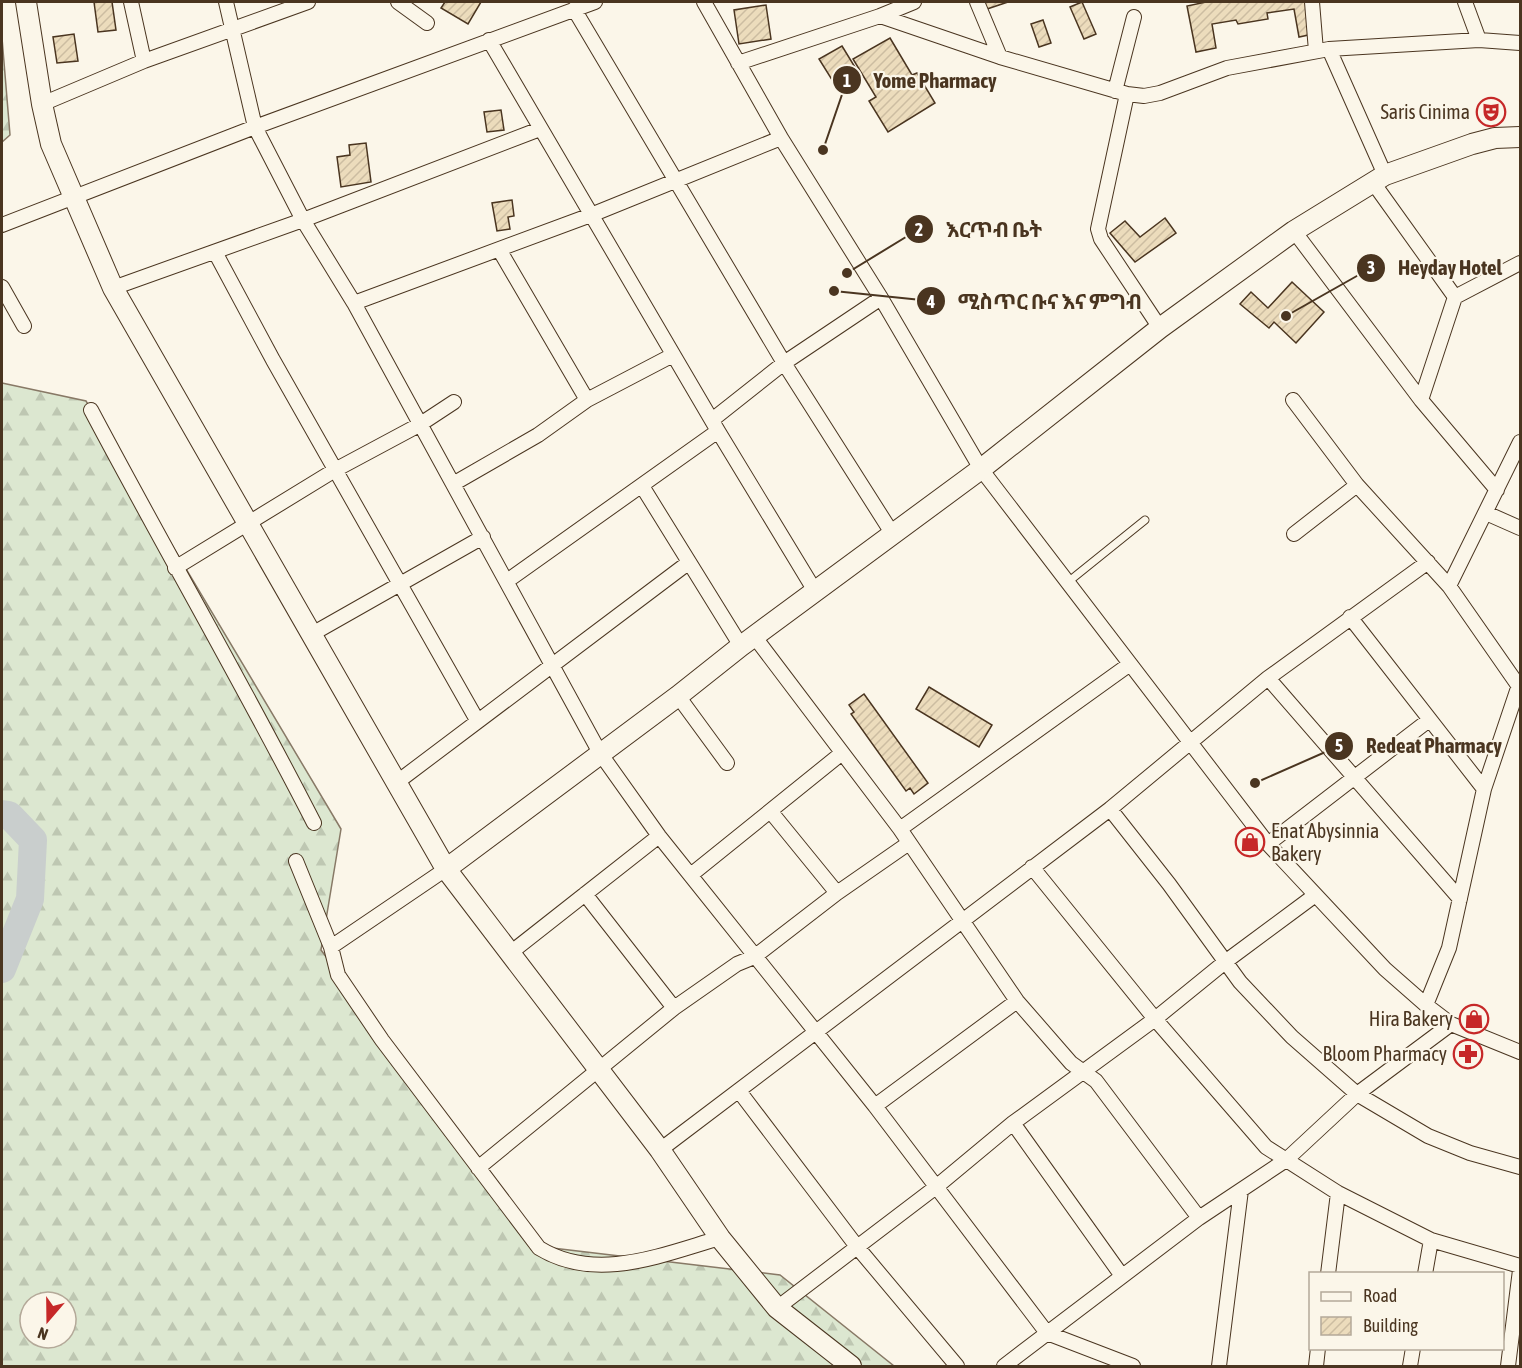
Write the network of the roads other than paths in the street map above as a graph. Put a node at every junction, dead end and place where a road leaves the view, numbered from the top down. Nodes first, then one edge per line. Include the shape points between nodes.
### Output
1 (26, 2) edge
2 (131, 2) edge
3 (226, 2) edge
4 (308, 2) edge
5 (398, 2) edge
6 (704, 2) edge
7 (914, 2) edge
8 (977, 2) edge
9 (1312, 2) edge
10 (1465, 2) edge
11 (583, 5) edge
12 (880, 16) junction
13 (1134, 17) dead end
14 (427, 23) dead end
15 (232, 30) junction
16 (489, 40) junction
17 (1479, 40) junction
18 (1521, 43) edge
19 (1323, 50) junction
20 (1000, 57) junction
21 (144, 61) junction
22 (738, 63) junction
23 (1121, 93) junction
24 (42, 104) junction
25 (255, 127) junction
26 (540, 129) junction
27 (1521, 137) edge
28 (781, 138) junction
29 (1379, 178) junction
30 (678, 181) junction
31 (72, 196) junction
32 (591, 215) junction
33 (303, 220) junction
34 (2, 225) edge
35 (1294, 231) junction
36 (500, 250) junction
37 (215, 252) junction
38 (1521, 263) edge
39 (2, 287) edge
40 (113, 288) junction
41 (1455, 297) junction
42 (881, 298) junction
43 (354, 303) junction
44 (24, 326) dead end
45 (1161, 328) junction
46 (673, 355) junction
47 (784, 363) junction
48 (587, 400) junction
49 (1293, 400) dead end
50 (1421, 400) junction
51 (454, 402) dead end
52 (91, 410) dead end
53 (419, 425) junction
54 (715, 426) junction
55 (1521, 442) edge
56 (981, 469) junction
57 (335, 470) junction
58 (453, 484) junction
59 (1357, 485) junction
60 (642, 486) junction
61 (1497, 490) junction
62 (1486, 513) junction
63 (1145, 520) dead end
64 (249, 524) junction
65 (1521, 528) edge
66 (892, 533) junction
67 (1293, 534) dead end
68 (483, 537) junction
69 (1428, 562) junction
70 (688, 563) junction
71 (175, 568) junction
72 (507, 581) junction
73 (1068, 582) junction
74 (401, 584) junction
75 (1449, 586) junction
76 (815, 591) junction
77 (1350, 617) junction
78 (312, 634) junction
79 (747, 641) junction
80 (551, 664) junction
81 (1130, 664) junction
82 (1268, 678) junction
83 (1520, 686) edge
84 (678, 696) junction
85 (477, 720) junction
86 (1429, 720) junction
87 (1191, 742) junction
88 (600, 753) junction
89 (842, 753) junction
90 (727, 764) dead end
91 (1355, 779) junction
92 (396, 783) junction
93 (1484, 789) junction
94 (1110, 808) junction
95 (771, 812) junction
96 (314, 823) dead end
97 (900, 829) junction
98 (659, 836) junction
99 (909, 843) junction
100 (1268, 844) junction
101 (296, 861) dead end
102 (1032, 867) junction
103 (446, 869) junction
104 (693, 874) junction
105 (837, 893) junction
106 (585, 894) junction
107 (1314, 896) junction
108 (1460, 899) junction
109 (962, 920) junction
110 (331, 948) junction
111 (509, 954) junction
112 (754, 957) junction
113 (1225, 962) junction
114 (1017, 1001) junction
115 (1426, 1005) junction
116 (674, 1008) junction
117 (1155, 1019) junction
118 (1451, 1024) junction
119 (815, 1034) junction
120 (1521, 1052) edge
121 (599, 1069) junction
122 (1083, 1070) junction
123 (739, 1091) junction
124 (1357, 1094) junction
125 (874, 1106) junction
126 (1013, 1123) junction
127 (660, 1150) junction
128 (1286, 1160) junction
129 (1521, 1167) edge
130 (478, 1168) junction
131 (936, 1187) junction
132 (1241, 1190) junction
133 (1338, 1193) junction
134 (1199, 1218) junction
135 (720, 1238) junction
136 (1431, 1240) junction
137 (858, 1248) junction
138 (1521, 1268) edge
139 (1328, 1272) edge
140 (1425, 1272) edge
141 (1122, 1276) junction
142 (777, 1308) junction
143 (1047, 1333) junction
144 (1517, 1333) edge
145 (1318, 1350) edge
146 (1413, 1350) edge
147 (1006, 1365) edge
148 (851, 1366) edge
149 (957, 1366) edge
150 (1133, 1366) edge
151 (1219, 1366) edge
152 (1316, 1366) edge
153 (1410, 1366) edge
154 (1508, 1366) edge

1 - 24 main road
2 - 21 street
3 - 15 street
4 - 15 street
5 - 14 street
6 - 22 street
7 - 12 street
8 - 20 street
9 - 19 street
10 - 17 street
11 - 16 street
11 - 30 street
12 - 20 street
12 - 22 street
13 - 23 street
15 - 21 street
15 - 25 street
16 - 25 street
16 - 26 street
17 - 18 street
17 - 19 street
19 - 23 street via 1227,68 1160,93
19 - 29 street
20 - 23 street
21 - 24 street
22 - 28 street
23 - 45 street via 1098,229
24 - 31 main road via 51,144
25 - 31 street
25 - 33 street
26 - 32 street
26 - 33 street
27 - 29 main road via 1472,144
28 - 30 street
28 - 42 street
29 - 35 main road
29 - 41 street
30 - 32 street
30 - 47 street
31 - 34 street
31 - 40 main road
32 - 36 street
32 - 46 street
33 - 37 street
33 - 43 street
35 - 45 main road
35 - 50 street
36 - 43 street
36 - 48 street
37 - 40 street
37 - 57 street
38 - 41 street
39 - 44 street
40 - 64 main road
41 - 50 street
42 - 47 street
42 - 56 street
43 - 53 street
45 - 56 main road
46 - 48 street
46 - 54 street
47 - 54 street
47 - 66 street
48 - 58 street via 538,435
49 - 59 street
50 - 61 street
51 - 53 street
52 - 71 street
53 - 57 street
53 - 58 street
54 - 60 street
54 - 76 street
55 - 61 street
56 - 66 main road
56 - 73 street
57 - 64 street
57 - 74 street
58 - 68 street
59 - 67 street
59 - 69 street
60 - 70 street
60 - 72 street
61 - 62 street
62 - 65 street
62 - 75 street
63 - 73 lane
64 - 71 street
64 - 78 main road
66 - 76 main road
68 - 72 street
68 - 74 street
69 - 75 street
69 - 77 street
70 - 79 street
70 - 80 street
71 - 96 street via 246,690
72 - 80 street
73 - 81 street
74 - 78 street
74 - 85 street
75 - 83 street
76 - 79 main road
77 - 82 street
77 - 86 street
78 - 92 main road
79 - 84 main road
79 - 89 street
80 - 85 street
80 - 88 street
81 - 87 street
81 - 97 street
82 - 87 street
82 - 91 street
83 - 93 street
84 - 88 main road
84 - 90 street
85 - 92 street
86 - 91 street
86 - 93 street
87 - 94 street
87 - 100 street
88 - 98 street
88 - 103 main road
89 - 95 street
89 - 97 street
91 - 100 street
91 - 108 street
92 - 103 main road
93 - 108 street
94 - 102 street
94 - 113 street
95 - 104 street
95 - 105 street
97 - 99 street
98 - 104 street
98 - 106 street
99 - 105 street
99 - 109 street
100 - 107 street
101 - 110 street
102 - 109 street
102 - 117 street
103 - 110 street
103 - 111 main road
104 - 112 street
105 - 112 street
106 - 111 street
106 - 116 street
107 - 113 street
107 - 115 street
108 - 115 street via 1449,948
109 - 114 street
109 - 119 street
110 - 130 street via 338,975
111 - 121 main road
112 - 116 street via 737,964
112 - 119 street
113 - 117 street
113 - 124 street via 1292,1038
114 - 122 street via 1071,1063
114 - 125 street
115 - 118 street
116 - 121 street
117 - 122 street
117 - 128 street via 1266,1147
118 - 120 street
118 - 124 street
119 - 123 street
119 - 125 street
121 - 127 main road
121 - 130 street
122 - 126 street
122 - 134 street via 1096,1081
123 - 127 street
123 - 137 street
124 - 128 street
124 - 129 street via 1428,1136
125 - 131 street
126 - 131 street
126 - 141 street
127 - 135 main road
128 - 132 street
128 - 133 street
130 - 135 street via 540,1248 556,1258 578,1264 625,1264
131 - 137 street
131 - 143 street
132 - 134 street
132 - 151 street
133 - 136 street
133 - 139 street
134 - 141 street
135 - 142 main road
136 - 138 street
136 - 140 street
137 - 142 street
137 - 149 street
138 - 144 street
141 - 143 street
142 - 148 main road
143 - 147 street
143 - 150 street
144 - 154 street
145 - 152 street
146 - 153 street

